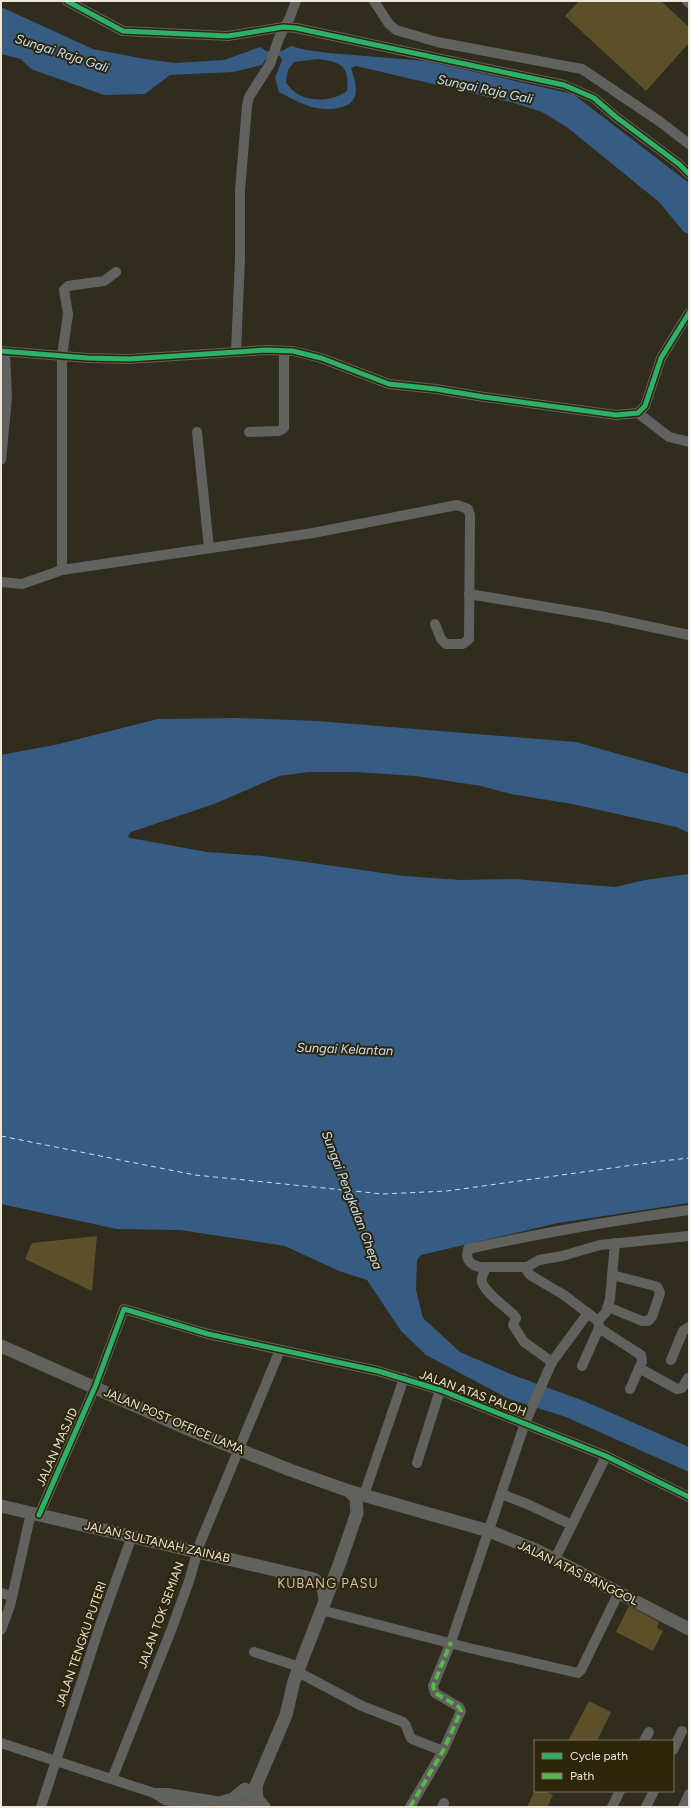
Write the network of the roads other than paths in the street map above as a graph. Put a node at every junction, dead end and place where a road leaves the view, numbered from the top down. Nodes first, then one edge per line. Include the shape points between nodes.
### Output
1 (67, 1) edge
2 (296, 1) edge
3 (374, 1) edge
4 (283, 28) junction
5 (689, 144) edge
6 (689, 174) edge
7 (116, 272) dead end
8 (689, 313) edge
9 (284, 351) junction
10 (3, 352) edge
11 (236, 352) junction
12 (62, 356) junction
13 (638, 413) junction
14 (197, 432) dead end
15 (249, 432) dead end
16 (689, 442) edge
17 (1, 460) edge
18 (209, 548) junction
19 (62, 570) junction
20 (1, 582) edge
21 (469, 594) junction
22 (435, 624) dead end
23 (689, 635) edge
24 (689, 1210) edge
25 (689, 1236) edge
26 (615, 1243) junction
27 (527, 1266) junction
28 (486, 1267) junction
29 (612, 1275) junction
30 (608, 1307) junction
31 (124, 1309) joint
32 (588, 1314) junction
33 (599, 1325) junction
34 (689, 1327) edge
35 (1, 1346) edge
36 (280, 1350) junction
37 (671, 1360) dead end
38 (550, 1366) junction
39 (582, 1366) dead end
40 (639, 1368) junction
41 (404, 1378) junction
42 (688, 1378) edge
43 (95, 1387) junction
44 (630, 1389) dead end
45 (440, 1390) junction
46 (525, 1423) junction
47 (239, 1449) junction
48 (606, 1456) junction
49 (417, 1463) dead end
50 (348, 1491) junction
51 (501, 1494) junction
52 (364, 1495) junction
53 (689, 1497) edge
54 (388, 1503) junction
55 (1, 1506) edge
56 (358, 1513) junction
57 (35, 1514) junction
58 (572, 1525) junction
59 (489, 1531) junction
60 (132, 1536) junction
61 (198, 1552) junction
62 (555, 1559) junction
63 (339, 1565) junction
64 (314, 1579) junction
65 (620, 1592) junction
66 (1, 1593) edge
67 (12, 1596) junction
68 (323, 1605) junction
69 (688, 1626) edge
70 (1, 1630) edge
71 (451, 1642) junction
72 (254, 1652) dead end
73 (297, 1673) junction
74 (682, 1731) dead end
75 (1, 1742) edge
76 (674, 1748) edge
77 (443, 1751) junction
78 (56, 1760) junction
79 (112, 1779) junction
80 (251, 1787) junction
81 (620, 1792) edge
82 (654, 1792) edge
83 (154, 1793) junction
84 (689, 1794) edge
85 (223, 1802) junction
86 (244, 1806) edge
87 (41, 1807) edge
88 (206, 1807) edge
89 (264, 1807) edge
90 (410, 1807) edge
91 (612, 1807) edge
92 (646, 1807) edge
93 (683, 1807) edge

1 - 4 street via 123,31 230,36
2 - 4 street
3 - 5 street via 396,30 437,42 582,69
4 - 6 street via 296,28 340,39 465,62 564,85 594,98
4 - 11 street via 270,64 249,97 247,106 240,190
7 - 12 street via 104,281 68,286 65,289 68,314
8 - 13 street via 661,358 645,406
9 - 11 street
9 - 13 street via 321,358 389,384 616,415
9 - 15 street via 284,428 279,431
10 - 12 street
10 - 17 street via 7,398
11 - 12 street via 129,359
12 - 19 street
13 - 16 street via 668,437
14 - 18 street
18 - 19 street
18 - 21 street via 313,533 457,504 468,509 470,515
19 - 20 street via 22,584
21 - 22 street via 468,641 463,644 444,643
21 - 23 street via 600,616
24 - 28 street via 611,1221 468,1249 470,1263 481,1268
25 - 26 street
26 - 27 street via 539,1260
26 - 29 street
27 - 28 street
27 - 32 street via 530,1275 564,1295
28 - 38 street via 482,1284 514,1315 516,1318 513,1325 524,1342
29 - 30 street
29 - 30 street via 655,1286 660,1293 652,1317 648,1321
30 - 33 street
31 - 36 street, JALAN ATAS PALOH via 208,1334
31 - 43 street, JALAN MASJID
32 - 33 street
32 - 38 street
33 - 39 street
33 - 40 street via 641,1355
34 - 37 street via 683,1331
35 - 43 main road, JALAN POST OFFICE LAMA
36 - 41 street, JALAN ATAS PALOH
36 - 47 street, JALAN TOK SEMIAN
38 - 46 street
40 - 42 street via 677,1389 682,1388
40 - 44 street
41 - 45 street, JALAN ATAS PALOH
41 - 52 street
43 - 47 main road, JALAN POST OFFICE LAMA
43 - 57 street, JALAN MASJID
45 - 46 street, JALAN ATAS PALOH
45 - 49 street
46 - 48 street, JALAN ATAS PALOH
46 - 51 street
47 - 50 main road, JALAN POST OFFICE LAMA
47 - 61 street, JALAN TOK SEMIAN
48 - 53 street, JALAN ATAS PALOH
48 - 58 street
50 - 52 main road, JALAN ATAS BANGGOL
50 - 56 main road via 356,1498
51 - 58 street
51 - 59 street
52 - 54 main road, JALAN ATAS BANGGOL
54 - 56 main road via 371,1504
54 - 59 main road, JALAN ATAS BANGGOL
55 - 57 main road, JALAN SULTANAH ZAINAB
56 - 63 main road
57 - 60 main road, JALAN SULTANAH ZAINAB
57 - 67 street, JALAN MASJID
58 - 62 street
59 - 62 main road, JALAN ATAS BANGGOL
59 - 71 street
60 - 61 main road, JALAN SULTANAH ZAINAB
60 - 78 street, JALAN TENGKU PUTERI
61 - 64 main road, JALAN SULTANAH ZAINAB
61 - 79 street, JALAN TOK SEMIAN via 174,1622
62 - 65 main road, JALAN ATAS BANGGOL
63 - 64 main road via 329,1576
63 - 68 main road
64 - 68 main road via 324,1586
65 - 69 main road, JALAN ATAS BANGGOL
65 - 71 street via 578,1673
66 - 67 street
67 - 70 street, JALAN MASJID
68 - 71 street
68 - 73 main road
71 - 77 street via 433,1690 461,1711
72 - 73 street
73 - 77 street via 362,1706 403,1722 408,1727 412,1739
73 - 80 main road via 286,1715
74 - 76 street
75 - 78 street
77 - 90 street
78 - 79 street
78 - 87 street, JALAN TENGKU PUTERI
79 - 83 street
80 - 85 main road via 234,1799
80 - 86 main road
80 - 89 main road
81 - 91 street
82 - 92 street
83 - 85 street
83 - 88 street via 165,1800
84 - 93 street
85 - 86 street

